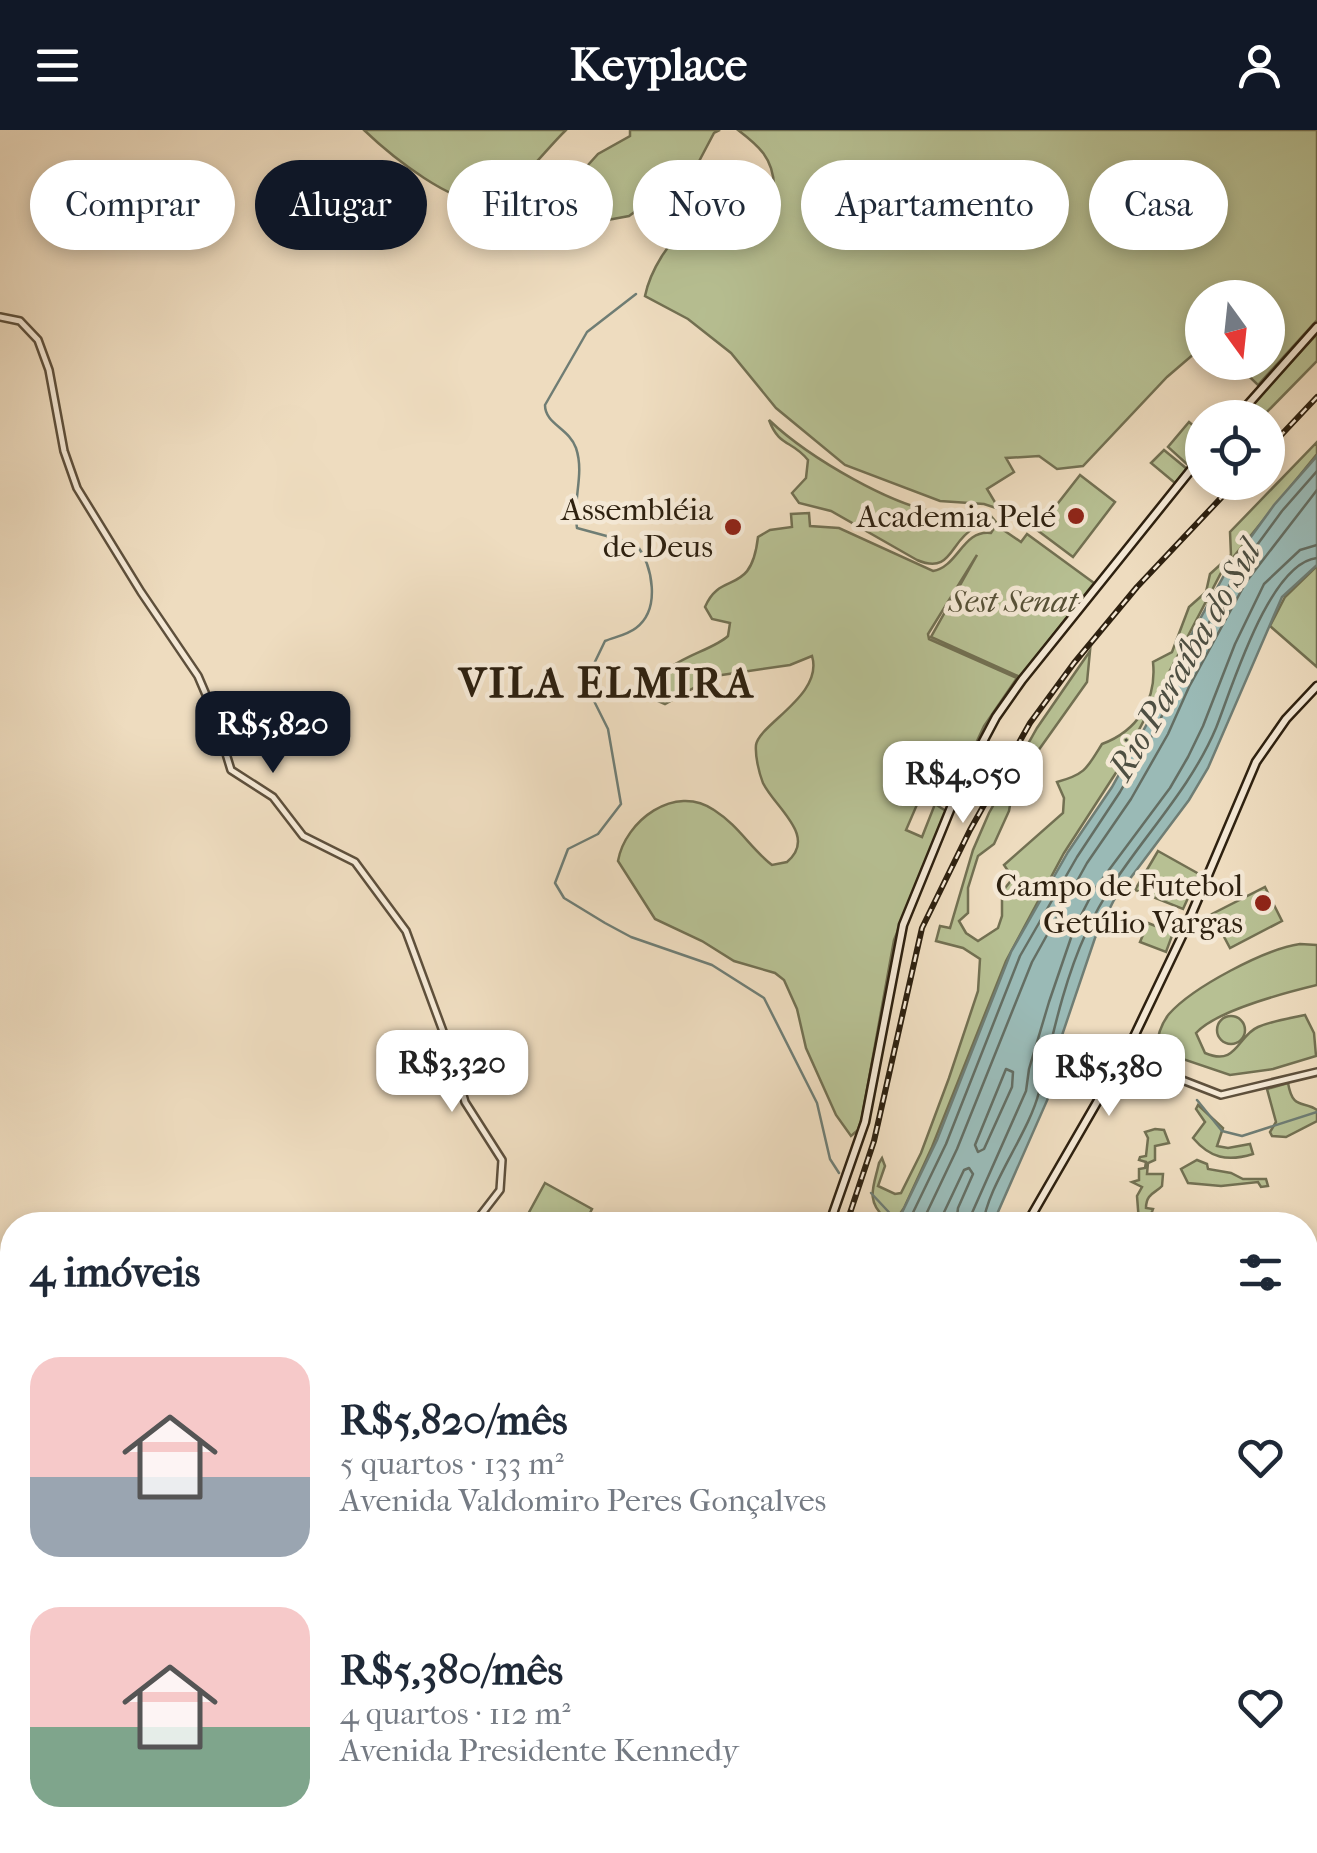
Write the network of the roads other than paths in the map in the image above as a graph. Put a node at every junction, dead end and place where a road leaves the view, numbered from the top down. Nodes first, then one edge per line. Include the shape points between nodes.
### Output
1 (0, 317) edge
2 (1317, 327) edge
3 (1252, 400) edge
4 (1185, 477) edge
5 (1317, 686) edge
6 (1123, 1058) junction
7 (1317, 1072) edge
8 (860, 1138) junction
9 (848, 1140) dead end
10 (483, 1212) edge
11 (834, 1212) edge
12 (1034, 1212) edge

1 - 10 street via 20,321 38,340 72,478 204,687 230,770 276,800 304,836 359,866 406,931 465,1102 503,1164 500,1190
2 - 3 main road
4 - 8 main road via 1022,680 961,783 900,936
5 - 6 main road via 1256,762
6 - 7 street via 1216,1094
6 - 12 main road
8 - 9 main road
8 - 11 main road

